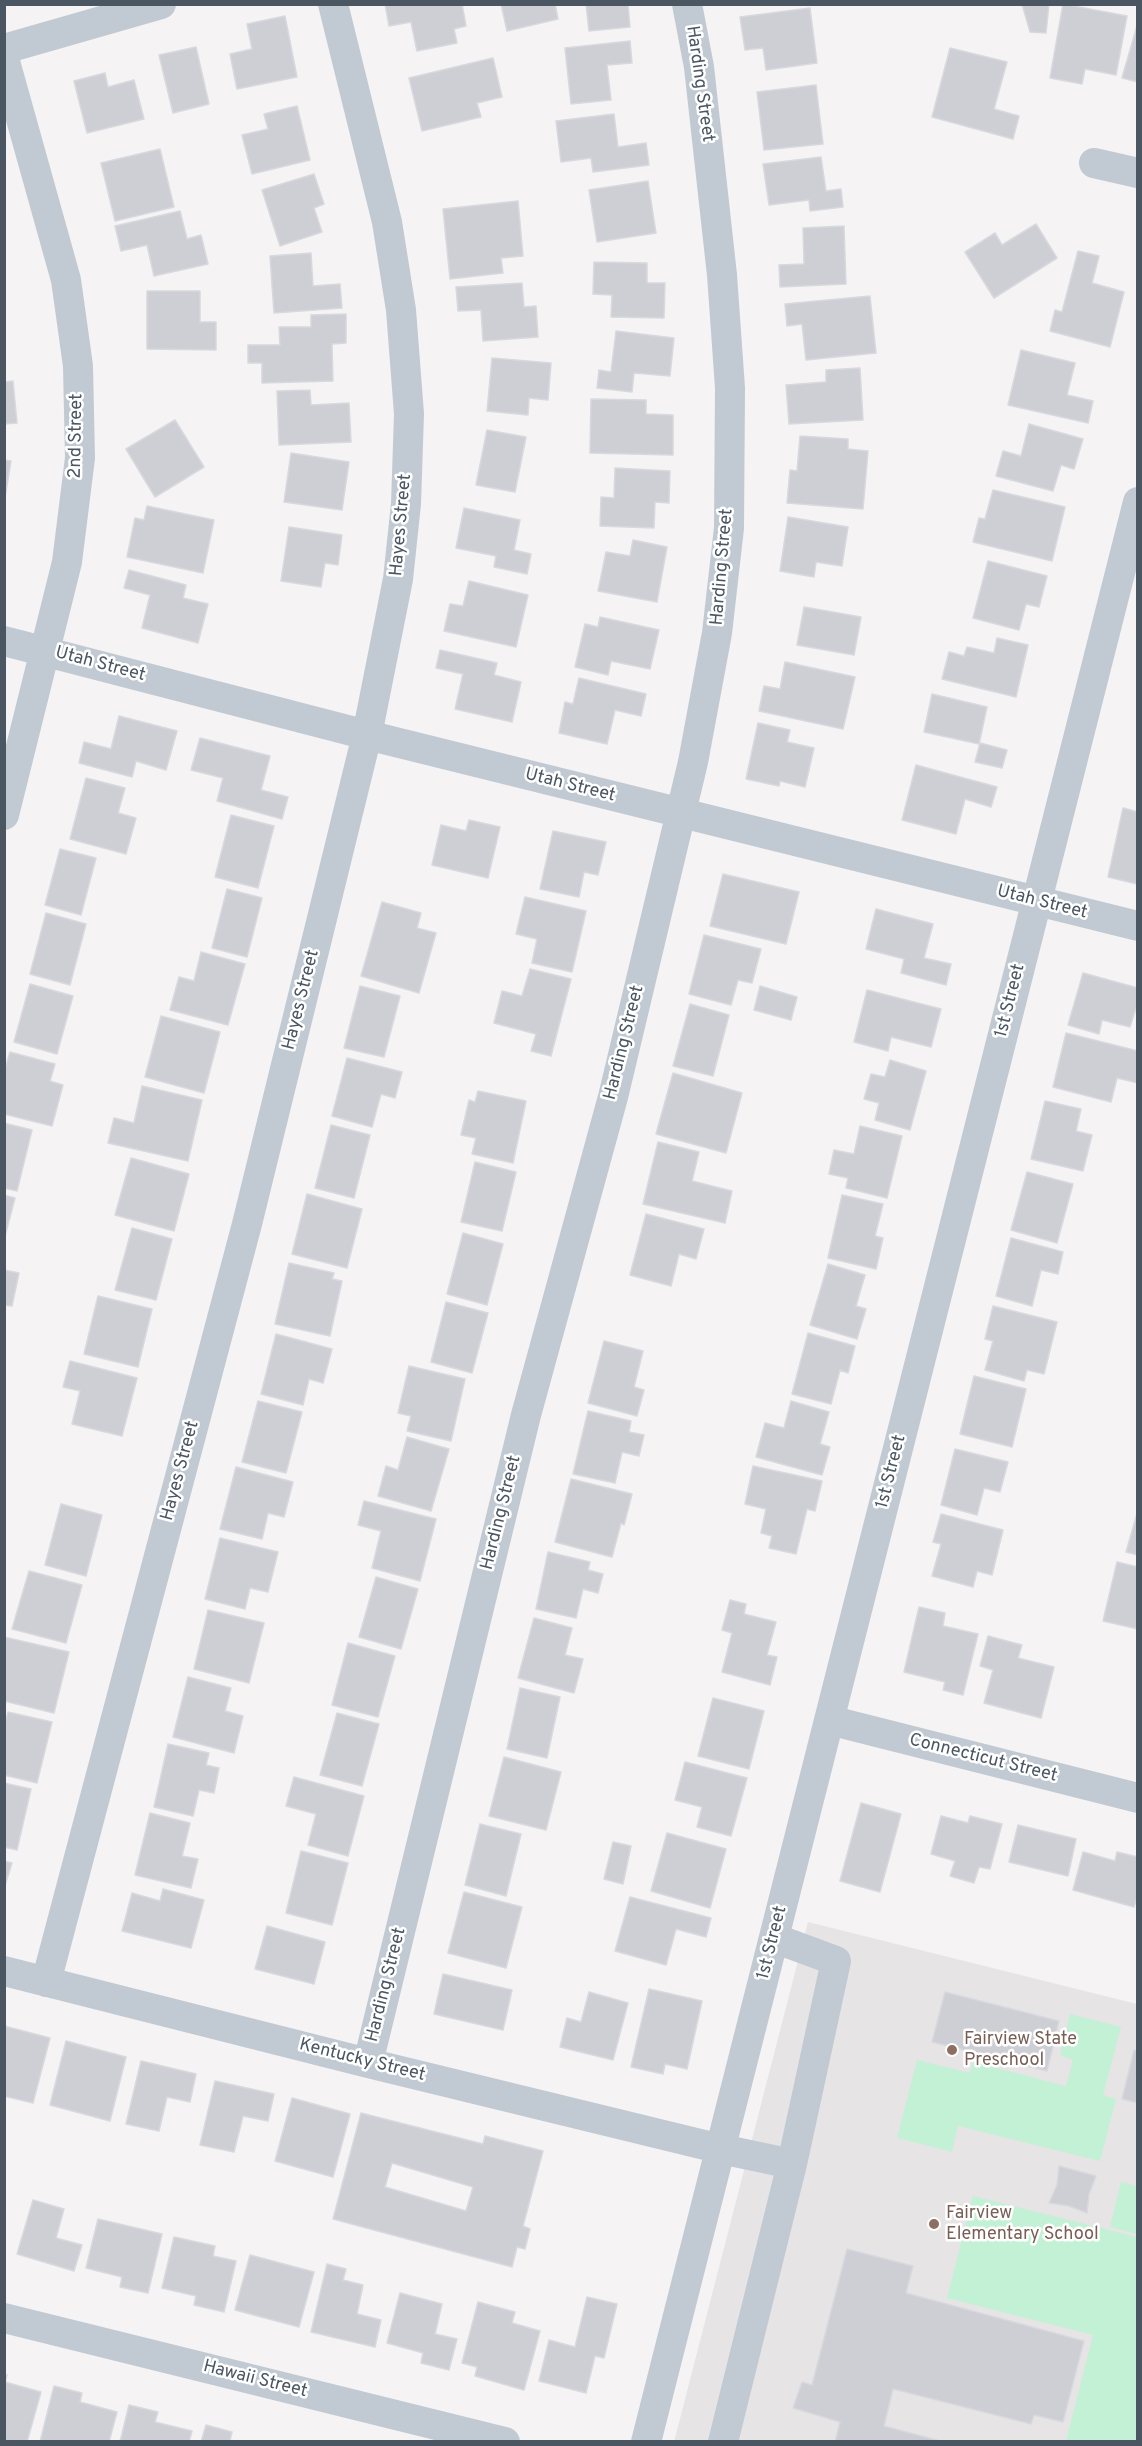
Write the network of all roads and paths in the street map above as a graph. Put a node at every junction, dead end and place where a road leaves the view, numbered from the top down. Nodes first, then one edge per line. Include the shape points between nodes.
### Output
1 (161, 4) edge
2 (333, 4) edge
3 (687, 4) edge
4 (4, 49) edge
5 (4, 58) edge
6 (1094, 163) dead end
7 (1137, 173) edge
8 (1137, 502) edge
9 (4, 641) edge
10 (46, 650) junction
11 (367, 735) junction
12 (680, 813) junction
13 (4, 815) edge
14 (1036, 901) junction
15 (1137, 927) edge
16 (829, 1720) junction
17 (1137, 1798) edge
18 (774, 1938) junction
19 (4, 1971) edge
20 (46, 1982) junction
21 (368, 2063) junction
22 (721, 2149) junction
23 (792, 2164) junction
24 (4, 2318) edge
25 (505, 2442) edge
26 (646, 2442) edge
27 (723, 2442) edge

1 - 4 street
2 - 11 street, Hayes Street via 387,222 401,310 409,414 398,579
3 - 12 street, Harding Street via 699,67 722,274 730,400 729,528 717,633
5 - 10 street, 2nd Street via 66,280 78,366 80,458 67,562
6 - 7 street
8 - 14 street, 1st Street
9 - 10 street, Utah Street
10 - 11 street, Utah Street
10 - 13 street, 2nd Street
11 - 12 street, Utah Street
11 - 20 street, Hayes Street via 247,1224
12 - 14 street, Utah Street
12 - 21 street, Harding Street via 613,1097 526,1415
14 - 15 street, Utah Street
14 - 16 street, 1st Street
16 - 17 street, Connecticut Street
16 - 18 street, 1st Street
18 - 22 street, 1st Street
18 - 23 street via 837,1961
19 - 20 street, Kentucky Street
20 - 21 street, Kentucky Street
21 - 22 street, Kentucky Street
22 - 23 street, Kentucky Street
22 - 26 street, 1st Street
23 - 27 street
24 - 25 street, Hawaii Street

